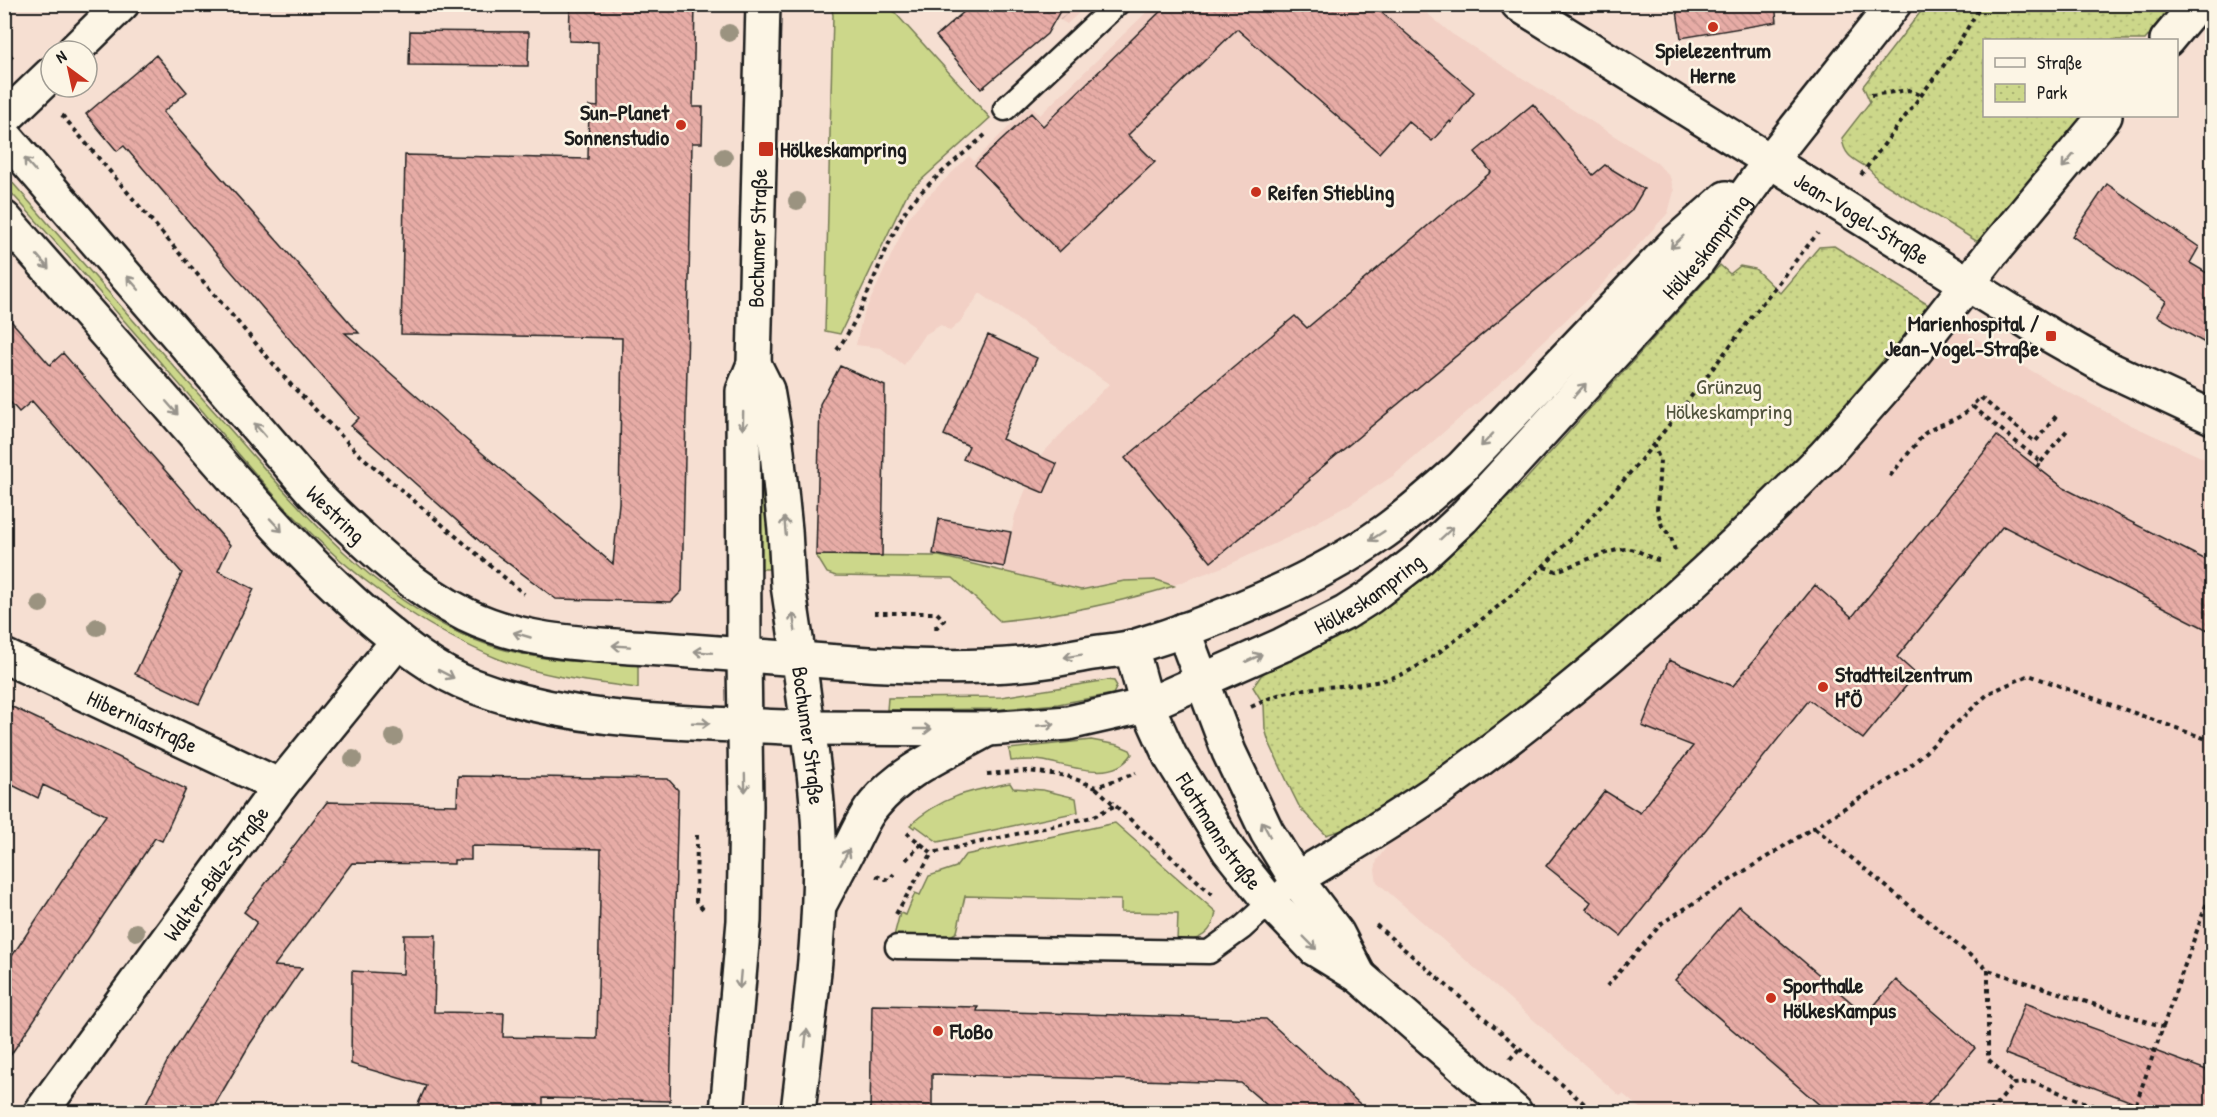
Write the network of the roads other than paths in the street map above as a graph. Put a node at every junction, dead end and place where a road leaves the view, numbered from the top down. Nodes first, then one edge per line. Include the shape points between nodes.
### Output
1 (122, 4) edge
2 (763, 4) edge
3 (1117, 4) edge
4 (1518, 4) edge
5 (1893, 4) edge
6 (2197, 4) edge
7 (86, 39) edge
8 (2168, 39) edge
9 (39, 85) edge
10 (1005, 109) road end
11 (2104, 117) edge
12 (4, 119) edge
13 (4, 135) edge
14 (1768, 162) junction
15 (4, 218) edge
16 (1967, 284) junction
17 (754, 364) junction
18 (2212, 417) edge
19 (1183, 630) junction
20 (398, 641) junction
21 (1131, 647) junction
22 (4, 656) edge
23 (744, 656) junction
24 (799, 660) junction
25 (1201, 682) junction
26 (1147, 705) junction
27 (744, 724) junction
28 (807, 728) junction
29 (988, 729) junction
30 (280, 786) junction
31 (1296, 879) junction
32 (1269, 901) junction
33 (817, 909) junction
34 (897, 947) dead end
35 (1359, 976) junction
36 (40, 1113) edge
37 (727, 1113) edge
38 (798, 1113) edge
39 (1515, 1113) edge

1 - 7 street
2 - 17 street, Bochumer Straße
3 - 10 lane
4 - 14 street, Jean-Vogel-Straße
5 - 14 street, Hölkeskampring
6 - 8 street
9 - 12 street
11 -> 16 street
23 -> 13 street, Westring via 532,638 466,614 430,594 369,545 313,492
14 - 16 street, Jean-Vogel-Straße
14 -> 19 street, Hölkeskampring via 1677,242 1461,468 1424,501 1340,560
25 -> 14 street, Hölkeskampring via 1345,612 1419,559 1463,518 1698,261
15 -> 20 street via 311,562
16 - 18 street, Jean-Vogel-Straße via 2109,369
16 - 31 street via 1906,363 1827,453 1687,570 1619,648 1441,787
17 -> 23 street, Bochumer Straße via 743,391
24 -> 17 street, Bochumer Straße via 788,585 776,442 767,390
19 - 21 street, Hölkeskampring
19 - 25 street, Flottmannstraße
20 -> 27 street via 441,672 530,704 625,719
20 - 30 street, Walter-Bälz-Straße
21 -> 24 street, Hölkeskampring via 1029,663 961,667
21 - 26 street, Flottmannstraße
22 - 30 street, Hiberniastraße
23 - 24 street, Westring
23 - 27 street, Bochumer Straße
24 - 28 street, Bochumer Straße
25 - 26 street, Hölkeskampring
31 -> 25 street, Flottmannstraße via 1262,822
29 -> 26 street, Hölkeskampring via 1068,723
26 - 32 street, Flottmannstraße via 1187,784 1229,851
27 - 28 street
27 -> 37 street, Bochumer Straße via 744,921
28 -> 29 street, Hölkeskampring
28 - 33 street, Bochumer Straße via 819,837
33 -> 29 street via 880,798 930,760
30 - 36 street, Walter-Bälz-Straße
31 - 32 lane
31 - 35 street, Flottmannstraße via 1337,933
32 - 34 lane via 1242,928 1209,952
32 -> 35 street, Flottmannstraße via 1316,949
38 -> 33 street, Bochumer Straße
35 - 39 street, Flottmannstraße

